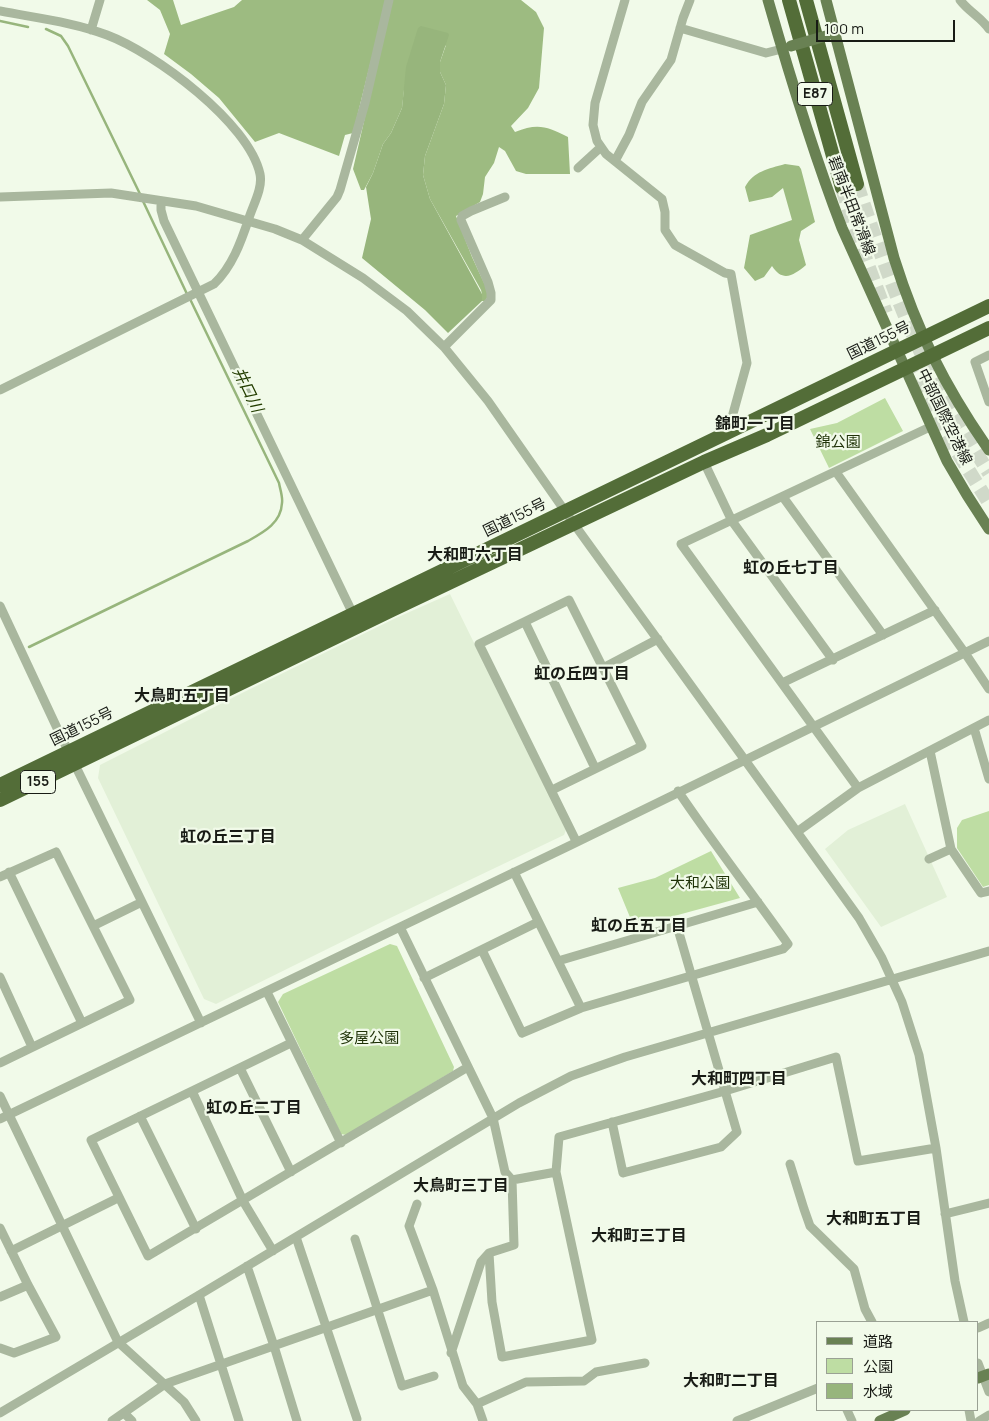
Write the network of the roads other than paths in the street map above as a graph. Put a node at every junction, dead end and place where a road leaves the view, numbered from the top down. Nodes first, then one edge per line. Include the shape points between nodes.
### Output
1 (100, 0) edge
2 (389, 0) edge
3 (624, 0) edge
4 (690, 0) edge
5 (768, 0) edge
6 (789, 0) edge
7 (806, 0) edge
8 (826, 0) edge
9 (960, 0) edge
10 (0, 11) edge
11 (680, 28) junction
12 (989, 29) edge
13 (91, 30) junction
14 (830, 35) junction
15 (787, 48) junction
16 (601, 147) junction
17 (615, 161) junction
18 (578, 168) dead end
19 (857, 184) tunnel mouth
20 (842, 188) tunnel mouth
21 (0, 198) edge
22 (505, 198) dead end
23 (161, 201) junction
24 (248, 222) junction
25 (302, 240) junction
26 (198, 292) junction
27 (989, 306) edge
28 (989, 328) edge
29 (924, 338) junction
30 (444, 347) junction
31 (896, 351) junction
32 (989, 355) edge
33 (932, 356) junction
34 (905, 369) junction
35 (0, 390) edge
36 (989, 402) edge
37 (930, 427) junction
38 (731, 431) junction
39 (989, 450) edge
40 (704, 462) junction
41 (836, 472) junction
42 (783, 497) junction
43 (565, 512) junction
44 (732, 521) junction
45 (574, 524) junction
46 (989, 529) edge
47 (0, 606) edge
48 (935, 610) junction
49 (353, 614) junction
50 (525, 622) junction
51 (883, 634) junction
52 (658, 639) junction
53 (989, 641) edge
54 (965, 653) junction
55 (832, 660) junction
56 (603, 668) junction
57 (782, 683) junction
58 (989, 689) edge
59 (989, 720) edge
60 (813, 727) junction
61 (974, 728) junction
62 (930, 751) junction
63 (72, 758) junction
64 (745, 760) junction
65 (595, 768) junction
66 (989, 779) edge
67 (0, 785) edge
68 (858, 788) junction
69 (552, 790) junction
70 (678, 791) junction
71 (0, 800) edge
72 (798, 832) junction
73 (576, 841) junction
74 (951, 849) junction
75 (929, 859) dead end
76 (514, 872) junction
77 (4, 874) edge
78 (989, 891) edge
79 (142, 902) junction
80 (758, 902) junction
81 (538, 922) junction
82 (93, 926) junction
83 (678, 926) junction
84 (400, 928) junction
85 (482, 950) junction
86 (989, 951) edge
87 (558, 961) junction
88 (691, 976) junction
89 (0, 977) edge
90 (424, 978) junction
91 (892, 979) junction
92 (267, 992) junction
93 (581, 1008) junction
94 (82, 1023) junction
95 (201, 1023) junction
96 (708, 1033) junction
97 (291, 1043) junction
98 (32, 1047) junction
99 (0, 1063) edge
100 (468, 1067) junction
101 (240, 1068) junction
102 (192, 1091) junction
103 (726, 1091) junction
104 (0, 1096) edge
105 (9, 1114) junction
106 (140, 1116) junction
107 (493, 1118) junction
108 (0, 1119) edge
109 (612, 1122) junction
110 (341, 1143) junction
111 (936, 1148) junction
112 (790, 1164) dead end
113 (291, 1172) junction
114 (556, 1172) junction
115 (512, 1180) junction
116 (118, 1198) junction
117 (243, 1201) junction
118 (989, 1203) edge
119 (417, 1204) dead end
120 (945, 1214) junction
121 (63, 1226) junction
122 (0, 1228) edge
123 (196, 1229) junction
124 (296, 1237) junction
125 (355, 1238) dead end
126 (11, 1251) junction
127 (273, 1251) junction
128 (489, 1253) junction
129 (247, 1266) junction
130 (28, 1285) junction
131 (433, 1290) junction
132 (199, 1296) junction
133 (0, 1297) edge
134 (377, 1310) junction
135 (871, 1321) edge
136 (964, 1321) edge
137 (326, 1328) junction
138 (118, 1342) junction
139 (274, 1346) junction
140 (0, 1348) edge
141 (451, 1353) junction
142 (645, 1363) dead end
143 (222, 1364) junction
144 (434, 1376) dead end
145 (983, 1376) edge
146 (165, 1384) junction
147 (816, 1389) edge
148 (989, 1392) edge
149 (477, 1404) junction
150 (903, 1411) edge
151 (0, 1412) edge
152 (124, 1413) junction
153 (989, 1414) edge
154 (357, 1419) dead end
155 (112, 1421) edge
156 (132, 1421) edge
157 (196, 1421) edge
158 (239, 1421) edge
159 (297, 1421) edge
160 (483, 1421) edge
161 (737, 1421) edge
162 (880, 1421) edge
163 (979, 1421) edge

1 - 13 street
2 - 25 street via 340,190
3 - 16 street via 595,103 594,132
4 - 11 street
5 - 15 main road, 碧南半田常滑線
6 - 20 highway, E87
7 - 19 highway, E87
8 - 14 main road, 碧南半田常滑線
9 - 12 street
10 - 13 street
11 - 15 street via 766,53
11 - 17 street via 671,60 642,102
13 - 24 street via 131,46 173,72 198,92 240,137 256,161 261,177
14 - 15 main road, bridge
14 - 29 main road, 碧南半田常滑線 via 894,258
15 - 31 main road, 碧南半田常滑線 via 803,118 828,191
16 - 17 street
16 - 18 street
17 - 38 street via 662,199 664,230 675,245 730,274 747,363
21 - 23 street via 111,193
22 - 30 street via 462,216 488,282 491,300
23 - 24 street via 196,206
23 - 26 street via 164,221
24 - 25 street
24 - 26 street via 228,269 214,284
25 - 30 street via 391,298
26 - 35 street
26 - 49 street
27 - 29 highway, 国道155号 / 155
28 - 33 highway, 国道155号 / 155
29 - 31 highway, 国道155号 / 155
29 - 33 main road, 碧南半田常滑線
30 - 43 street via 488,401
31 - 34 main road, 碧南半田常滑線
31 - 38 highway, 国道155号 / 155
32 - 36 street via 975,362
33 - 34 highway, 国道155号 / 155
33 - 39 main road, 中部国際空港線
34 - 37 main road, 中部国際空港線
34 - 40 highway, 国道155号 / 155
37 - 41 street
37 - 46 main road, 中部国際空港線 via 966,495
38 - 43 highway, 国道155号 / 155
40 - 44 street
40 - 45 highway, 国道155号 / 155
41 - 42 street
41 - 48 street
42 - 44 street
42 - 51 street
43 - 45 street
43 - 49 highway, 国道155号 / 155
44 - 55 street
44 - 57 street via 681,544
45 - 52 street
45 - 63 highway, 国道155号 / 155
47 - 63 street
48 - 51 street
48 - 54 street
49 - 63 highway, 国道155号 / 155
50 - 56 street via 569,600
50 - 65 street
50 - 69 street via 479,644
51 - 55 street
52 - 56 street
52 - 64 street
53 - 54 street
54 - 58 street
54 - 60 street
55 - 57 street
56 - 65 street via 642,746
57 - 60 street
59 - 61 street
60 - 64 street
60 - 68 street
61 - 62 street
61 - 66 street
62 - 68 street
62 - 74 street
63 - 67 highway, 国道155号 / 155
63 - 71 highway, 国道155号 / 155
63 - 79 street
64 - 70 street
64 - 72 street
65 - 69 street
68 - 72 street
69 - 73 street
70 - 73 street
70 - 80 street
72 - 91 street via 858,918
73 - 76 street
74 - 75 street
74 - 78 street via 981,893
76 - 81 street
76 - 84 street
77 - 82 street via 56,852
77 - 94 street
79 - 82 street
79 - 95 street
80 - 83 street
80 - 88 street via 788,944 783,950
81 - 85 street
81 - 87 street
82 - 94 street via 130,1000
83 - 87 street
83 - 88 street
84 - 90 street
84 - 92 street
85 - 90 street
85 - 93 street via 522,1033
86 - 91 street
87 - 93 street
88 - 93 street
88 - 96 street
89 - 98 street
90 - 100 street
91 - 96 street
91 - 111 street via 919,1055
92 - 95 street
92 - 97 street
94 - 98 street
95 - 105 street
96 - 103 street
96 - 107 street via 571,1076
97 - 101 street
97 - 110 street
98 - 99 street
100 - 107 street
100 - 110 street
101 - 102 street
101 - 113 street
102 - 106 street
102 - 117 street
103 - 109 street
103 - 109 street via 737,1132 722,1147 623,1173
103 - 111 street via 836,1057 858,1161
104 - 105 street
105 - 108 street
105 - 121 street
106 - 116 street via 90,1140
106 - 123 street
107 - 115 street via 505,1172
107 - 124 street
109 - 114 street via 559,1136
110 - 113 street
111 - 120 street
112 - 135 street via 810,1226 854,1269 864,1309
113 - 117 street
114 - 115 street
114 - 128 street via 592,1340 502,1357 492,1302
115 - 128 street via 514,1245
116 - 121 street
116 - 123 street via 148,1256
117 - 123 street
117 - 127 street
118 - 120 street
119 - 131 street via 408,1226
120 - 136 street
121 - 126 street
121 - 138 street
122 - 126 street
124 - 127 street
124 - 137 street
125 - 134 street
126 - 130 street
127 - 129 street
128 - 141 street via 481,1262
129 - 132 street
129 - 139 street
130 - 133 street
130 - 140 street via 56,1337 14,1353
131 - 134 street
131 - 141 street
132 - 138 street
132 - 143 street
134 - 137 street
134 - 144 street via 402,1386
137 - 139 street
137 - 154 street
138 - 146 street
138 - 151 street
139 - 143 street
139 - 159 street
141 - 149 street via 463,1386
142 - 149 street via 596,1372 584,1381 526,1382
143 - 146 street
143 - 158 street
145 - 148 street
146 - 152 street
146 - 157 street via 184,1402
147 - 161 street
149 - 160 street
150 - 162 main road
152 - 155 street
152 - 156 street
153 - 163 street

